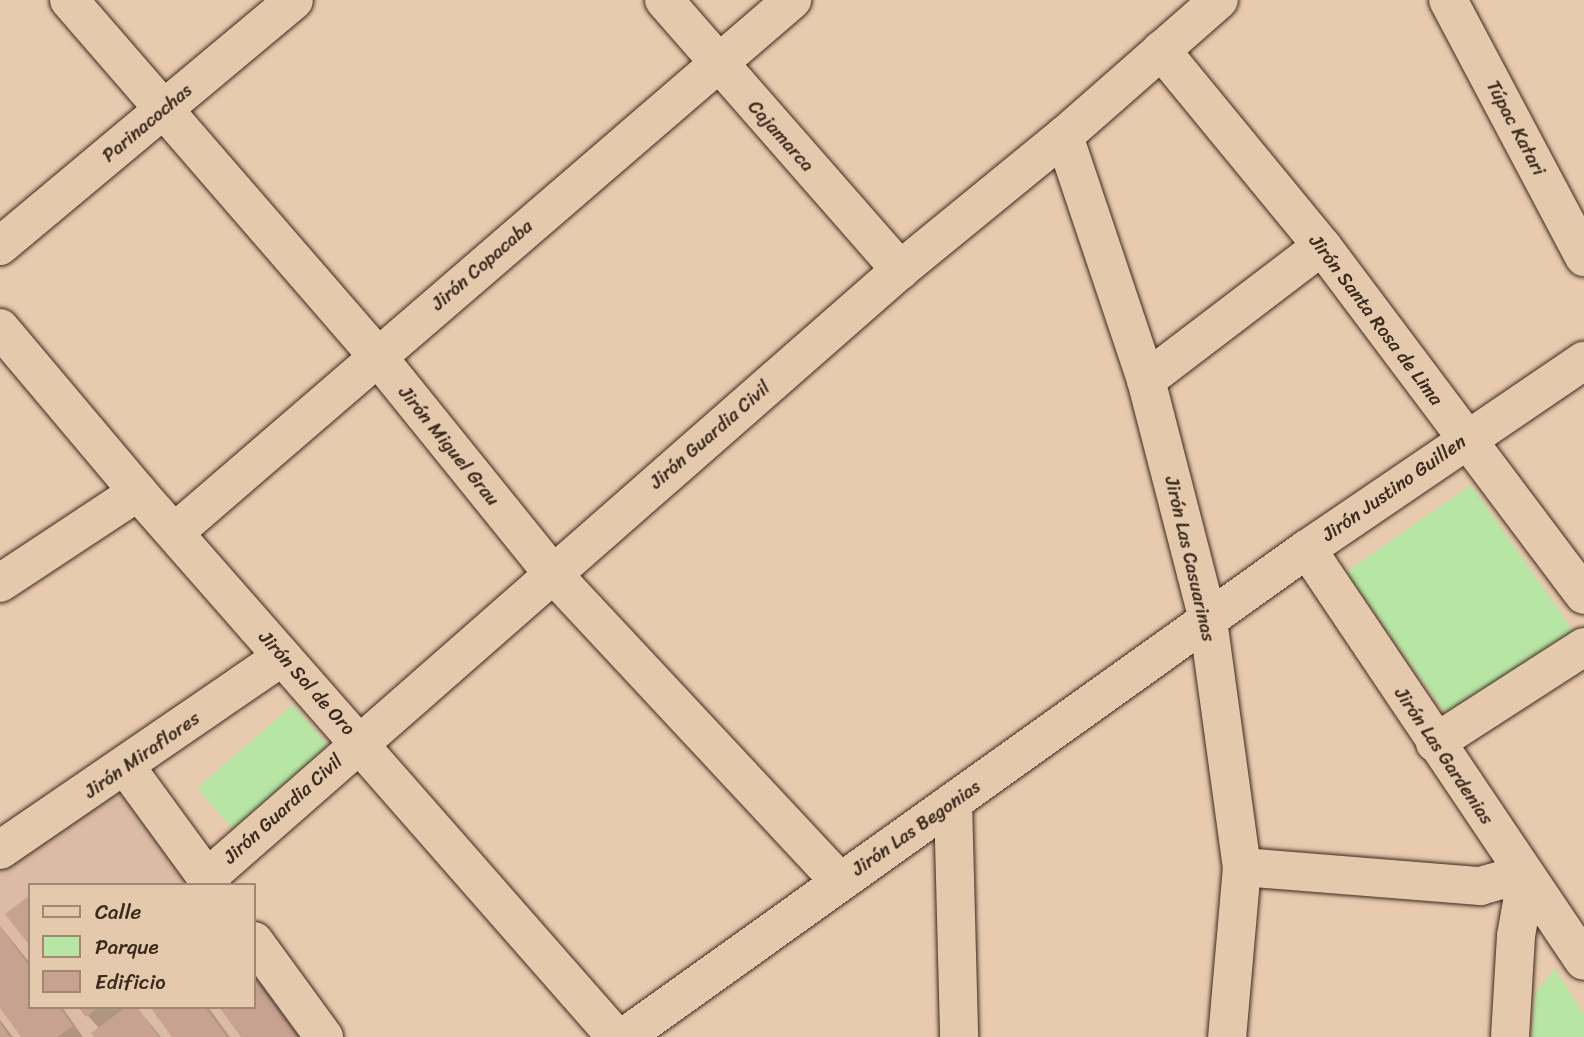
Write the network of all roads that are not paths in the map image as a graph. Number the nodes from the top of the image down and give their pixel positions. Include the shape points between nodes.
1 (69, 0) edge
2 (294, 0) edge
3 (664, 0) edge
4 (792, 0) edge
5 (1219, 0) edge
6 (1448, 0) edge
7 (1161, 50) junction
8 (716, 64) junction
9 (164, 110) junction
10 (1064, 136) junction
11 (0, 246) edge
12 (1322, 246) junction
13 (1584, 257) edge
14 (900, 270) junction
15 (0, 328) edge
16 (377, 356) junction
17 (1584, 361) edge
18 (1146, 380) junction
19 (1465, 439) junction
20 (138, 492) junction
21 (175, 532) junction
22 (1307, 549) junction
23 (552, 573) junction
24 (0, 583) edge
25 (1584, 595) edge
26 (1208, 620) junction
27 (1584, 647) edge
28 (282, 657) junction
29 (359, 740) junction
30 (1435, 743) junction
31 (126, 767) junction
32 (953, 802) junction
33 (0, 850) edge
34 (1242, 867) junction
35 (1524, 877) junction
36 (210, 881) edge
37 (840, 882) junction
38 (1570, 912) edge
39 (1516, 936) junction
40 (256, 944) edge
41 (1584, 961) edge
42 (324, 1037) edge
43 (616, 1037) edge
44 (624, 1037) edge
45 (959, 1037) edge
46 (1227, 1037) edge
47 (1510, 1037) edge

1 - 9 street, Jirón Miguel Grau
2 - 9 street, Parinacochas
3 - 8 street, Cajamarca
4 - 8 street, Jirón Copacaba
5 - 7 street, Jirón Guardia Civil
6 - 13 street, Túpac Katari
7 - 10 street, Jirón Guardia Civil
7 - 12 street, Jirón Santa Rosa de Lima
8 - 14 street, Cajamarca
8 - 16 street, Jirón Copacaba
9 - 11 street, Parinacochas
9 - 16 street, Jirón Miguel Grau
10 - 14 street, Jirón Guardia Civil
10 - 18 street, Jirón Las Casuarinas
12 - 18 street
12 - 19 street, Jirón Santa Rosa de Lima
14 - 23 street, Jirón Guardia Civil
15 - 20 street, Jirón Sol de Oro
16 - 21 street, Jirón Copacaba
16 - 23 street, Jirón Miguel Grau
17 - 19 street, Jirón Justino Guillen
18 - 26 street, Jirón Las Casuarinas
19 - 22 street, Jirón Justino Guillen
19 - 25 street, Jirón Santa Rosa de Lima
20 - 21 street, Jirón Sol de Oro
20 - 24 street
21 - 28 street, Jirón Sol de Oro
22 - 26 street, Jirón Justino Guillen
22 - 30 street, Jirón Las Gardenias
23 - 29 street, Jirón Guardia Civil
23 - 37 street, Jirón Miguel Grau
26 - 32 street, Jirón Las Begonias
26 - 34 street, Jirón Las Casuarinas
27 - 30 street
28 - 29 street, Jirón Sol de Oro
28 - 31 street, Jirón Miraflores
29 - 36 street, Jirón Guardia Civil
29 - 43 street, Jirón Sol de Oro
30 - 35 street, Jirón Las Gardenias
31 - 33 street, Jirón Miraflores
31 - 36 street
32 - 37 street, Jirón Las Begonias
32 - 45 street
34 - 35 street via 1480,886
34 - 46 street, Jirón Las Casuarinas
35 - 38 street, Jirón Las Gardenias
35 - 39 street
37 - 44 street, Jirón Las Begonias
38 - 39 street
38 - 41 street, Jirón Las Gardenias
39 - 47 street
40 - 42 street

